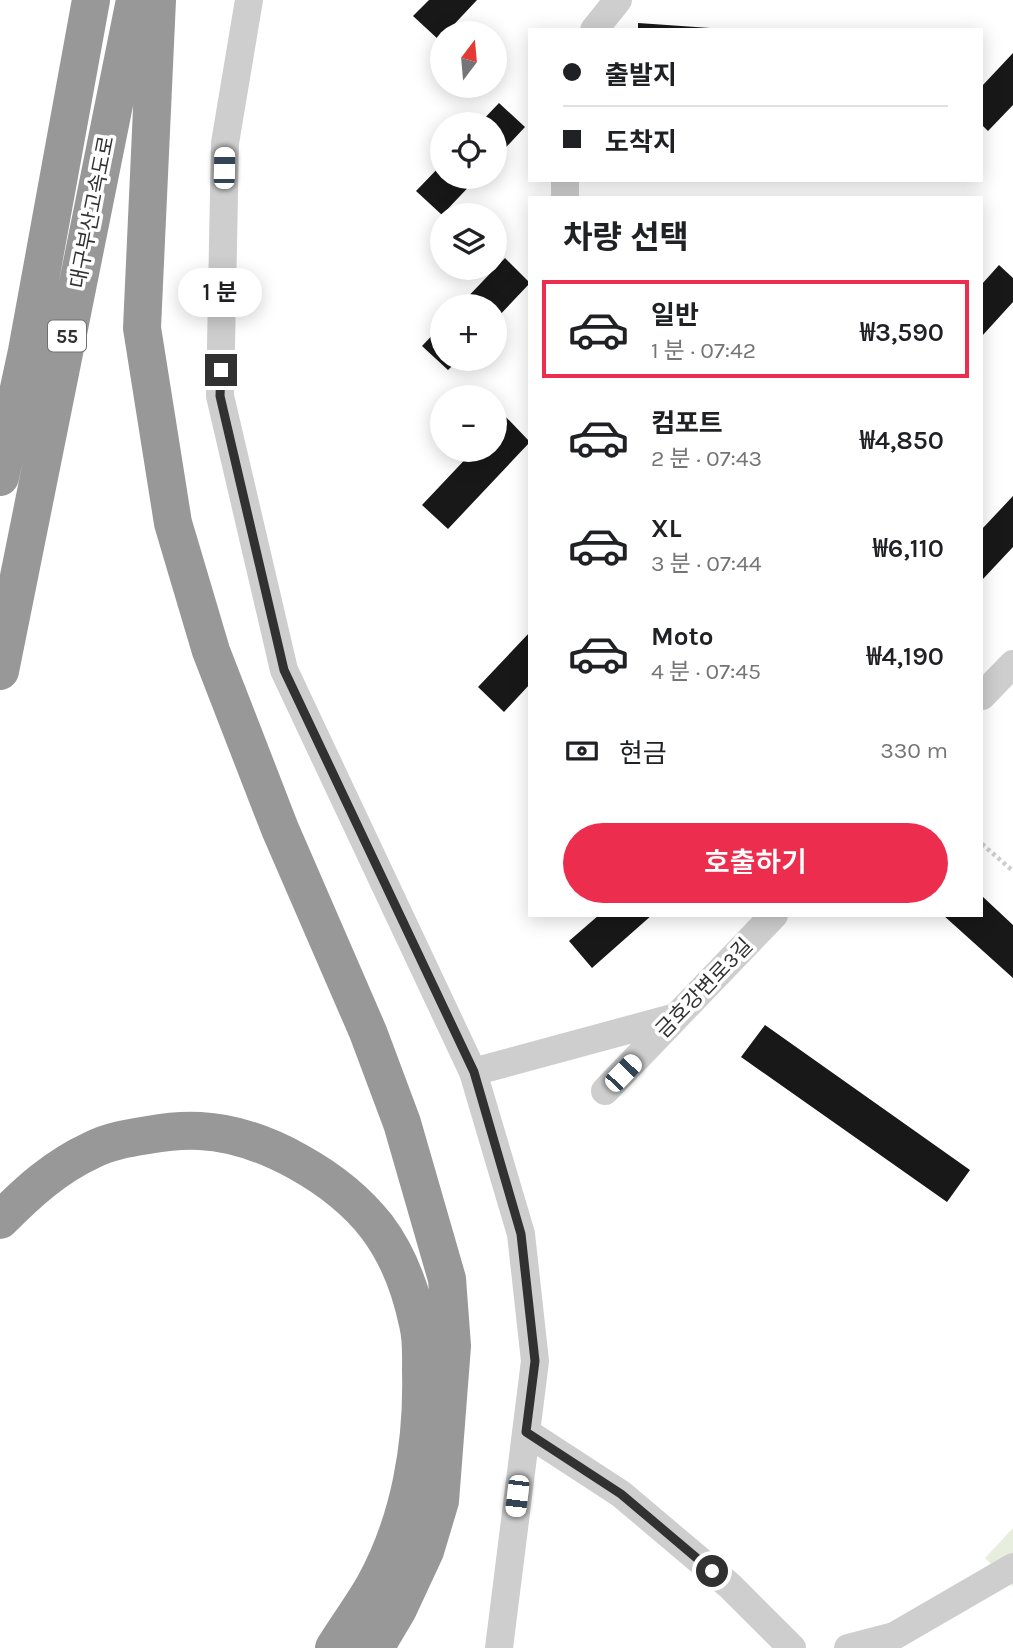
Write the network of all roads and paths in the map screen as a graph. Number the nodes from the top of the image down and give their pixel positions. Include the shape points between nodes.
1 (91, 0) edge
2 (135, 0) edge
3 (157, 0) edge
4 (249, 0) edge
5 (618, 0) edge
6 (596, 28) edge
7 (27, 351) junction
8 (0, 450) edge
9 (0, 477) edge
10 (1013, 664) edge
11 (0, 671) edge
12 (983, 695) edge
13 (983, 845) edge
14 (1013, 871) edge
15 (772, 917) edge
16 (676, 1017) junction
17 (474, 1072) junction
18 (605, 1091) dead end
19 (0, 1220) edge
20 (526, 1432) junction
21 (1013, 1567) edge
22 (334, 1648) edge
23 (376, 1648) edge
24 (499, 1648) edge
25 (792, 1648) edge
26 (848, 1648) edge

1 - 7 highway, 대구부산고속도로 / 55
2 - 11 highway, 대구부산고속도로 / 55
3 - 23 highway via 142,328 173,523 211,651 402,1123 447,1279 452,1346 440,1501 425,1551
4 - 17 street via 225,143 220,396 284,670
5 - 6 street
7 - 8 highway
7 - 9 highway, 대구부산고속도로 / 55
10 - 12 street
13 - 14 path
15 - 16 street, 금호강변로3길
16 - 17 street
16 - 18 street, 금호강변로3길
17 - 20 street via 521,1234 535,1361
19 - 22 highway via 30,1189 94,1148 180,1130 204,1130 258,1144 313,1171 340,1189 376,1226 403,1272 419,1327 422,1400 415,1469 400,1524 374,1584
20 - 24 street
20 - 25 street via 621,1494 730,1586
21 - 26 street via 894,1636

